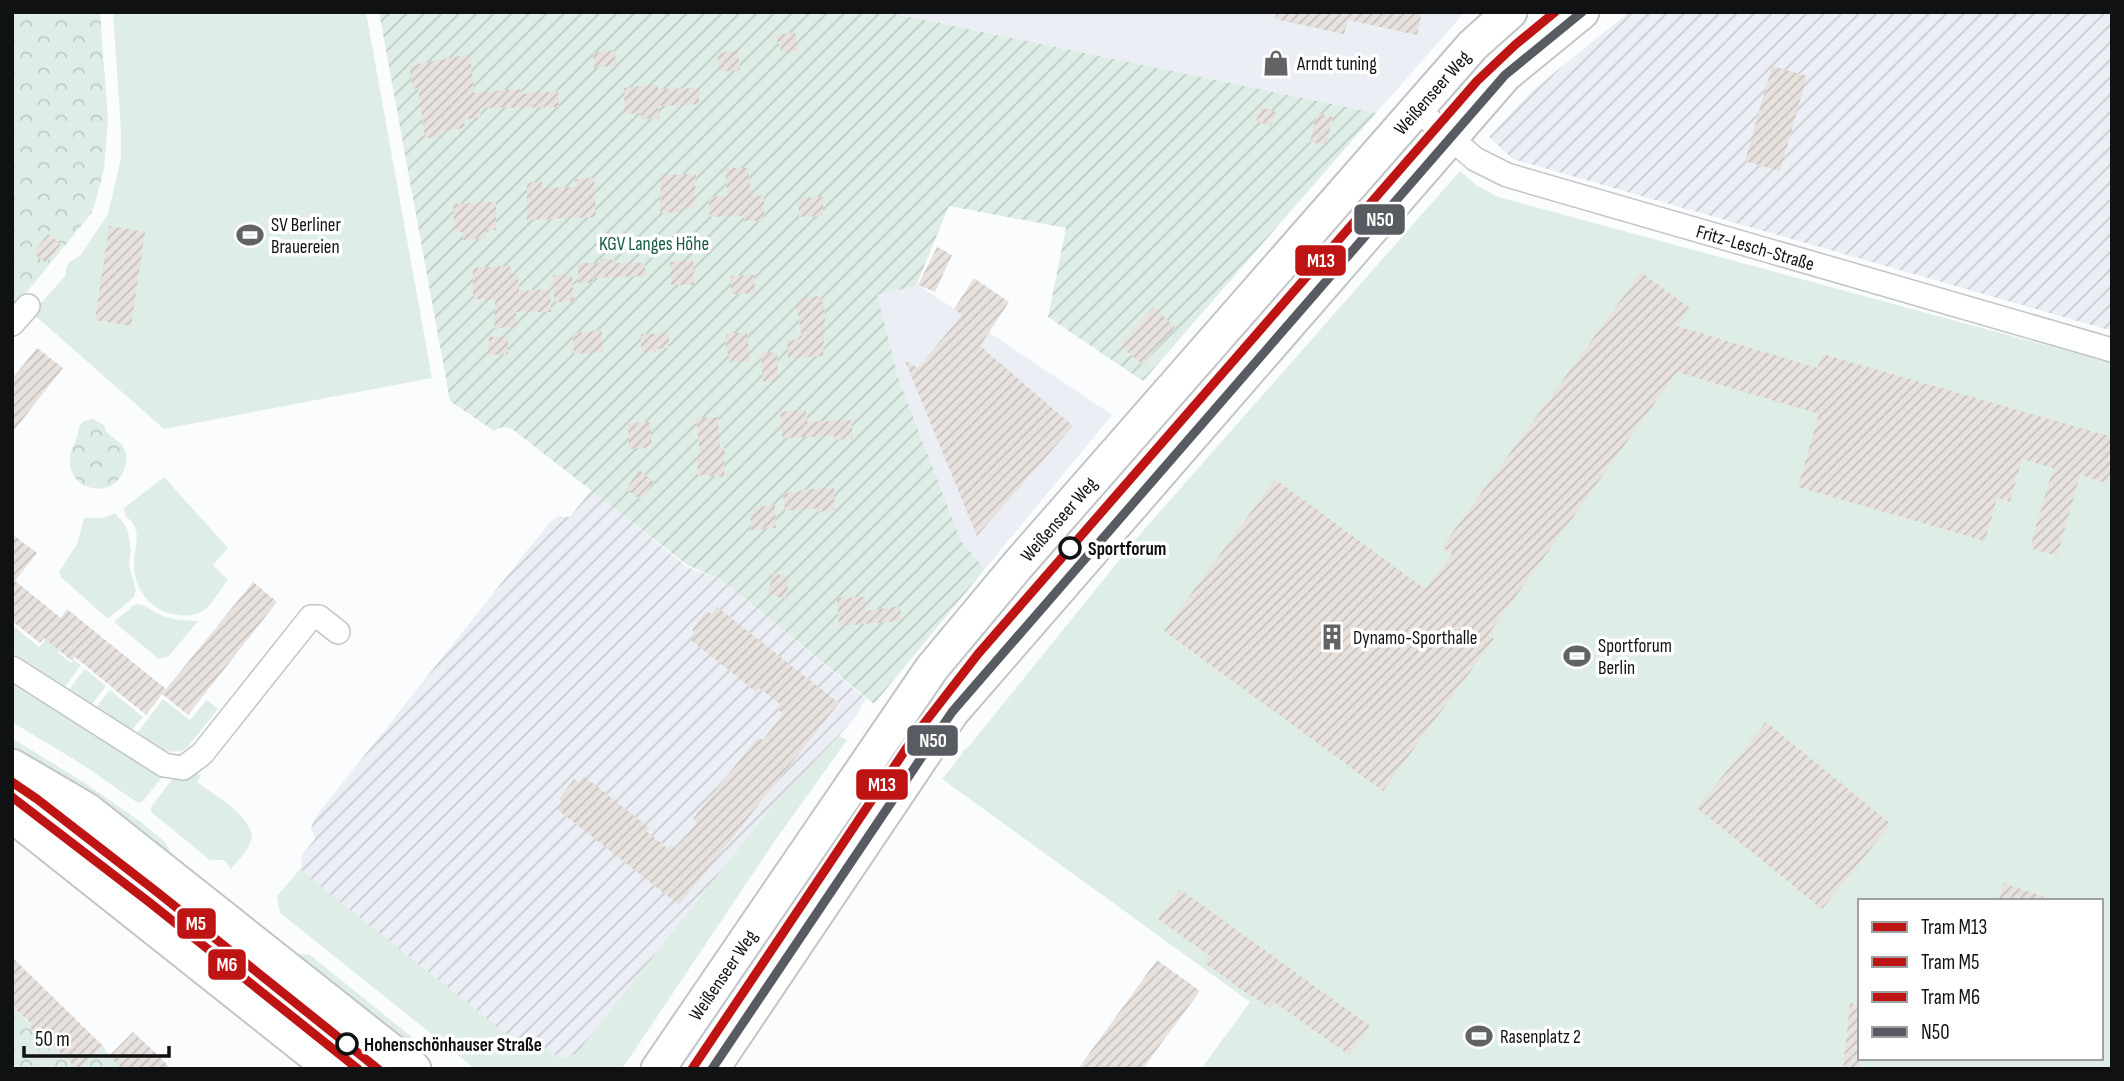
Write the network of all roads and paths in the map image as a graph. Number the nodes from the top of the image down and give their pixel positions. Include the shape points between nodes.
1 (1510, 12) edge
2 (1579, 14) edge
3 (1417, 109) junction
4 (1450, 137) junction
5 (28, 306) dead end
6 (12, 324) edge
7 (1207, 348) junction
8 (2112, 350) edge
9 (1241, 377) junction
10 (338, 632) dead end
11 (957, 638) junction
12 (993, 665) junction
13 (12, 668) edge
14 (12, 766) edge
15 (12, 815) edge
16 (220, 914) junction
17 (187, 955) junction
18 (332, 1069) edge
19 (414, 1069) edge
20 (658, 1069) edge
21 (712, 1069) edge

1 - 3 main road, Weißenseer Weg
2 - 4 main road via 1504,75
3 - 4 street, Fritz-Lesch-Straße
3 - 7 main road, Weißenseer Weg
4 - 8 street, Fritz-Lesch-Straße via 1475,159 1507,175
4 - 9 main road
5 - 6 street
7 - 9 main road
7 - 11 main road, Weißenseer Weg
9 - 12 main road
10 - 13 street via 319,617 311,617 202,754 183,768 164,765
11 - 12 main road
11 - 20 main road, Weißenseer Weg via 878,745
12 - 21 main road via 912,769
14 - 16 main road via 87,810
15 - 17 main road
16 - 17 street
16 - 19 main road
17 - 18 main road

